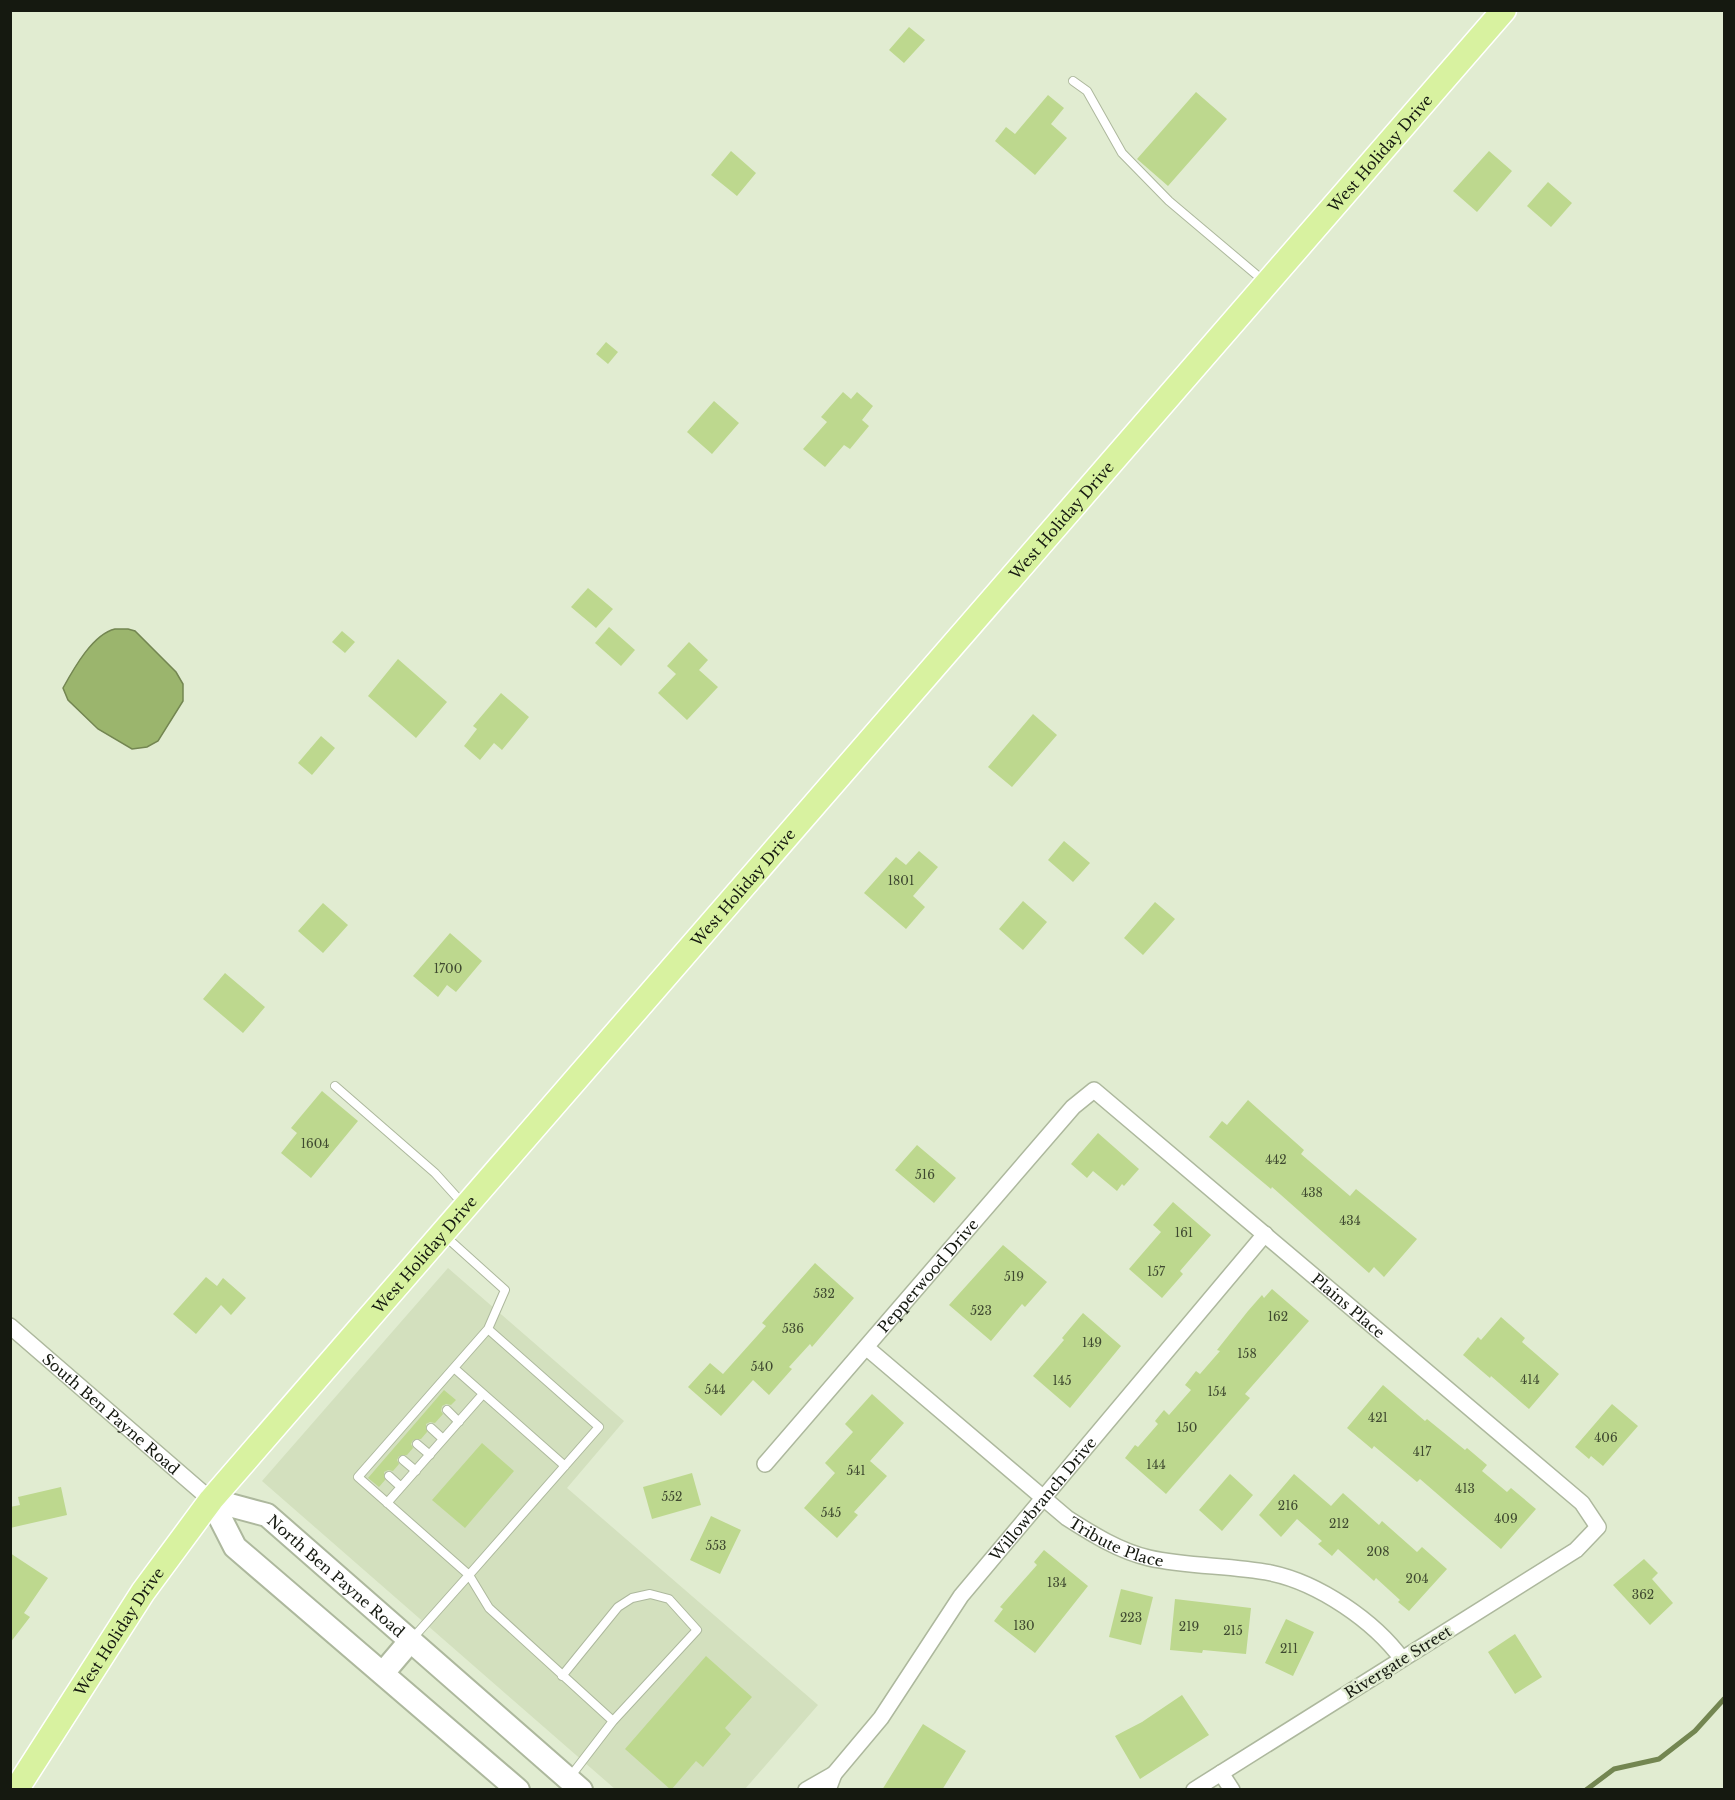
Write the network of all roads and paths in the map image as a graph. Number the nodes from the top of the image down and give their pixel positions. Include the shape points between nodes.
1 (1504, 10) edge
2 (1073, 81) dead end
3 (1266, 283) junction
4 (335, 1086) dead end
5 (1094, 1090) joint
6 (465, 1206) junction
7 (442, 1233) junction
8 (1265, 1234) junction
9 (10, 1326) edge
10 (488, 1329) junction
11 (867, 1347) junction
12 (454, 1368) junction
13 (483, 1394) junction
14 (447, 1410) dead end
15 (459, 1422) junction
16 (430, 1428) dead end
17 (443, 1440) junction
18 (417, 1444) dead end
19 (430, 1455) junction
20 (403, 1460) dead end
21 (765, 1464) dead end
22 (565, 1466) junction
23 (416, 1471) junction
24 (389, 1476) dead end
25 (401, 1487) junction
26 (1044, 1499) junction
27 (211, 1500) junction
28 (387, 1503) junction
29 (1598, 1527) joint
30 (469, 1575) junction
31 (411, 1640) junction
32 (1402, 1659) junction
33 (383, 1673) junction
34 (562, 1676) junction
35 (613, 1721) junction
36 (1221, 1773) junction
37 (574, 1784) edge
38 (816, 1789) edge
39 (16, 1790) edge
40 (518, 1790) edge
41 (1194, 1790) edge
42 (1232, 1790) edge

1 - 3 main road, West Holiday Drive
2 - 3 lane via 1087,91 1122,153 1169,201
3 - 6 main road, West Holiday Drive
4 - 6 lane via 435,1173
5 - 8 street, Plains Place
5 - 11 street, Pepperwood Drive via 1073,1107
6 - 7 main road, West Holiday Drive
7 - 10 lane via 506,1290
7 - 27 main road, West Holiday Drive
8 - 26 street, Willowbranch Drive
8 - 29 street, Plains Place via 1582,1503
9 - 27 street, South Ben Payne Road
10 - 12 lane
10 - 22 lane via 599,1427
11 - 21 street, Pepperwood Drive
11 - 26 street, Tribute Place
12 - 13 lane
12 - 28 lane via 375,1464 358,1477
13 - 15 lane
13 - 22 lane
14 - 15 lane
15 - 17 lane
16 - 17 lane
17 - 19 lane
18 - 19 lane
19 - 23 lane
20 - 23 lane
22 - 30 lane
23 - 25 lane
24 - 25 lane
25 - 28 lane
26 - 32 street, Tribute Place via 1093,1535 1146,1557 1271,1573 1300,1583 1367,1621
26 - 38 street, Willowbranch Drive via 962,1596 881,1718 834,1774
27 - 31 street, North Ben Payne Road via 267,1515
27 - 33 street via 235,1547
27 - 39 main road, West Holiday Drive via 138,1600
28 - 30 lane
29 - 32 street, Rivergate Street via 1576,1550
30 - 31 lane
30 - 34 lane via 489,1608
31 - 33 street
31 - 37 street, North Ben Payne Road
32 - 36 street, Rivergate Street
33 - 40 street
34 - 35 lane
34 - 35 lane via 618,1607 632,1598 650,1594 669,1599 697,1630
35 - 37 lane
36 - 41 street, Rivergate Street
36 - 42 street

